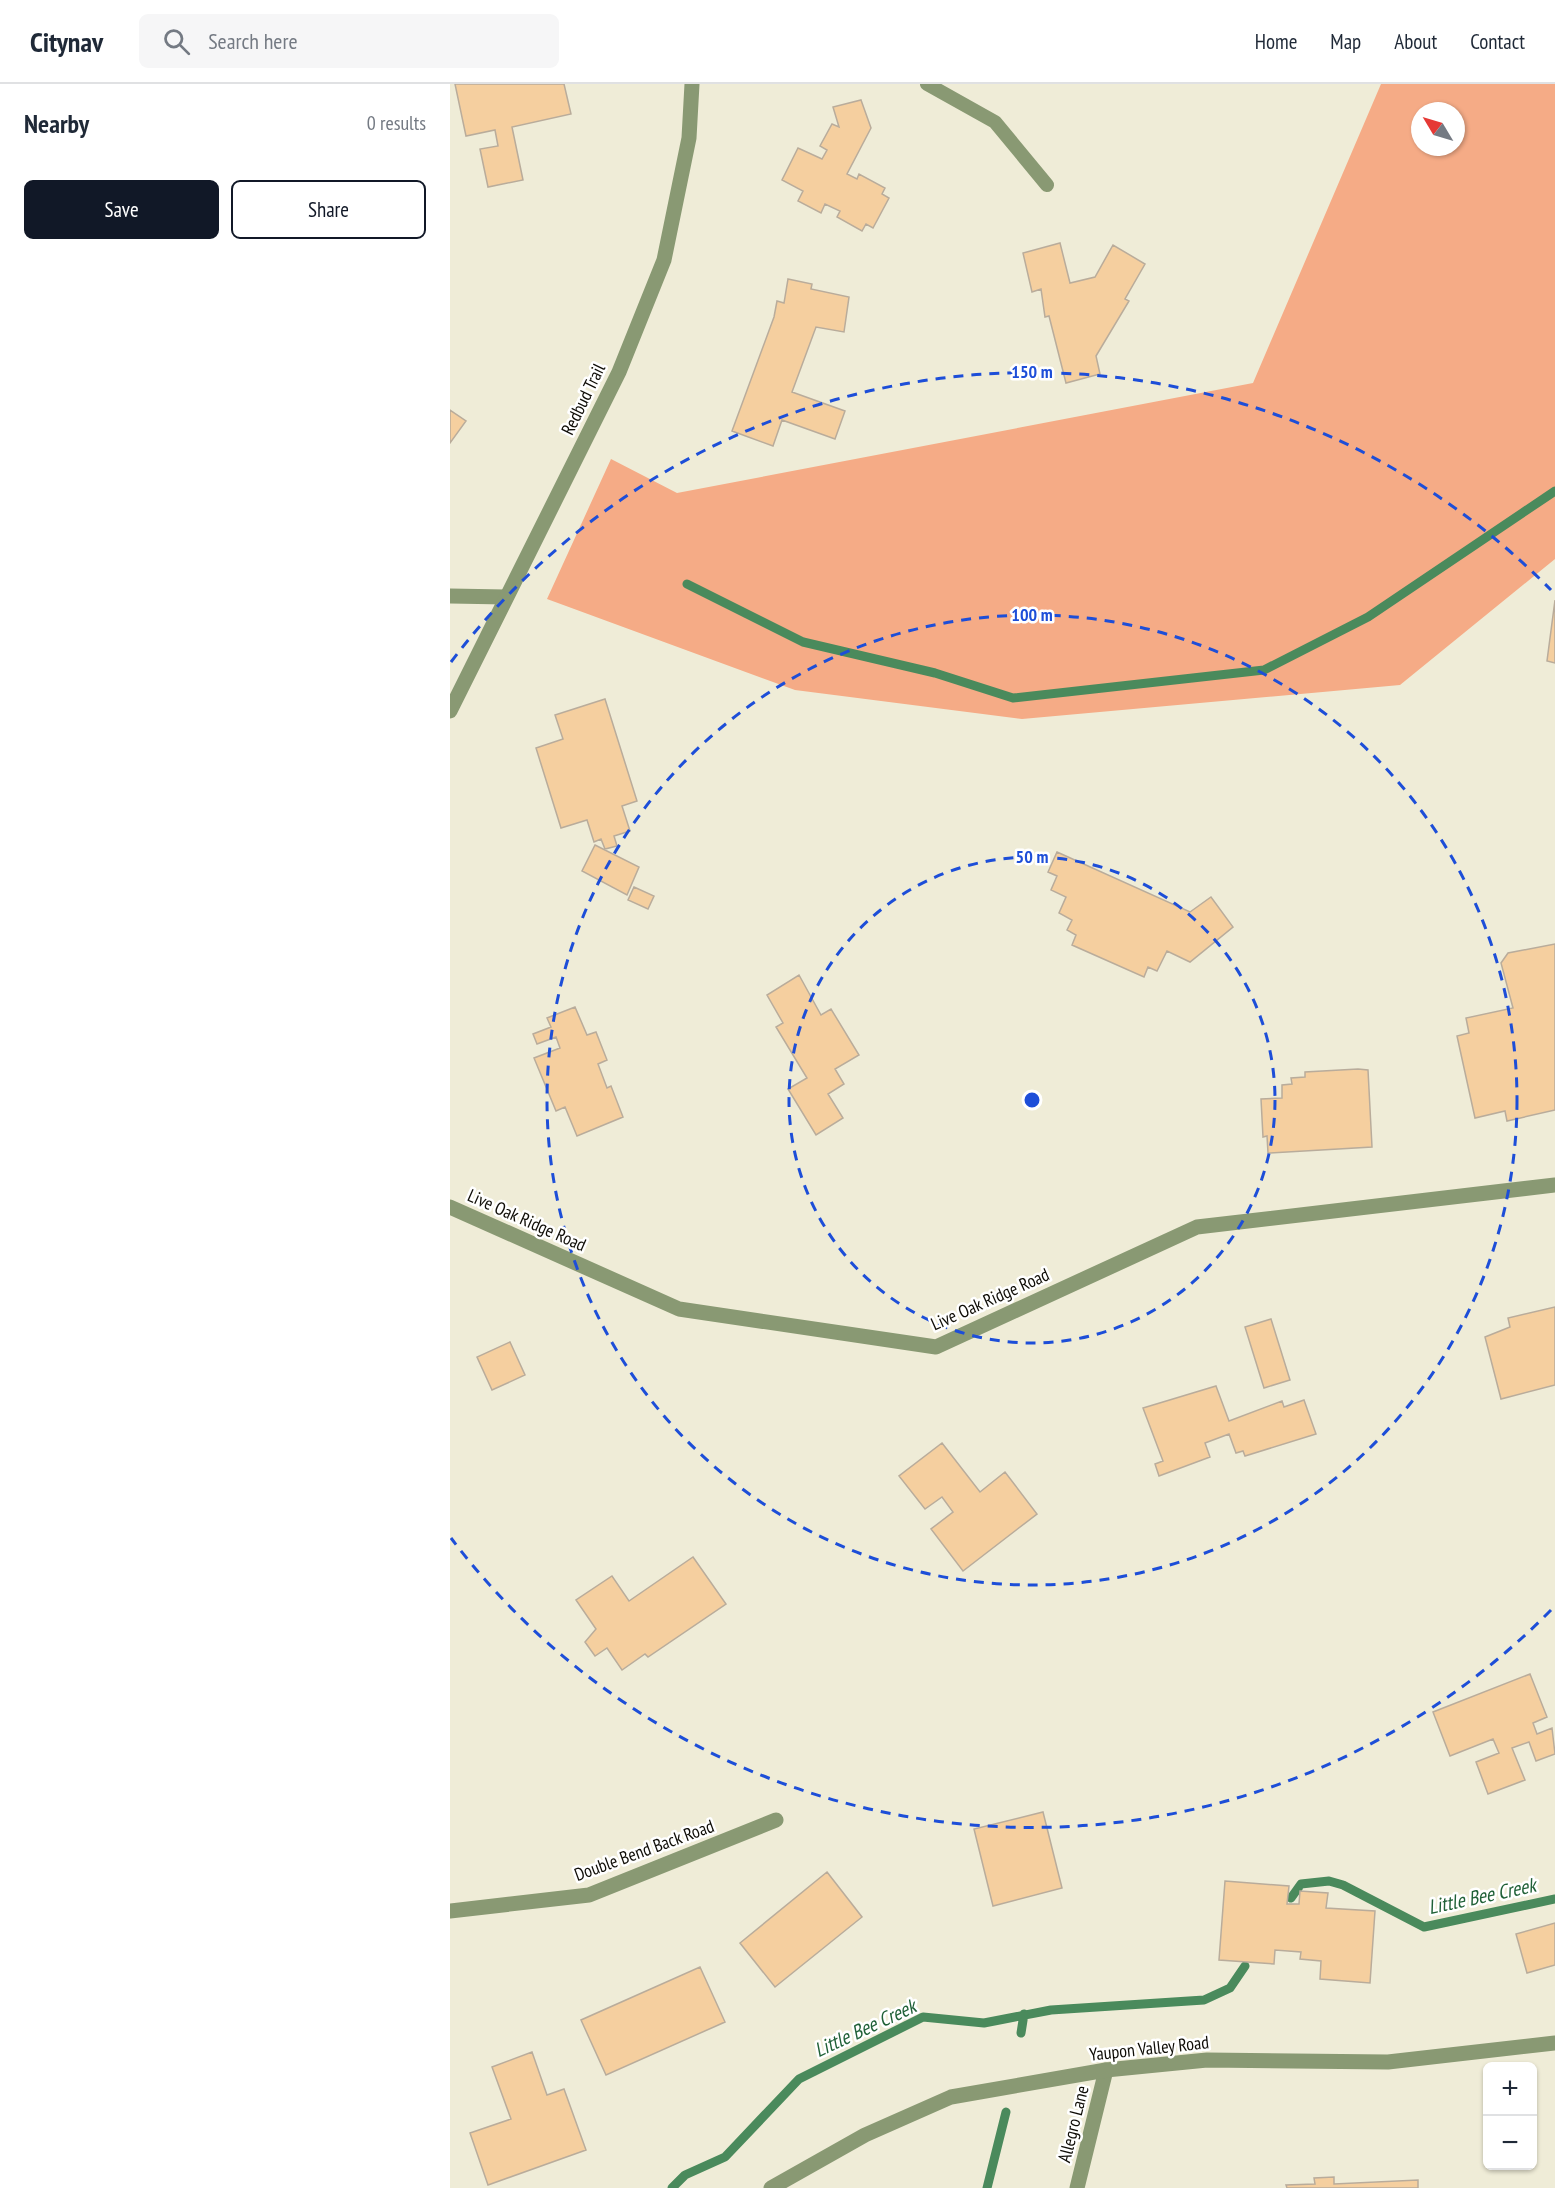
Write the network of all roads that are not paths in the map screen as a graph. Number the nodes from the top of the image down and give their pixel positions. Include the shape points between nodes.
1 (692, 84) edge
2 (927, 84) edge
3 (1047, 185) dead end
4 (450, 596) edge
5 (506, 597) junction
6 (450, 711) edge
7 (1555, 1185) edge
8 (450, 1207) edge
9 (776, 1820) dead end
10 (450, 1911) edge
11 (1555, 2043) edge
12 (1107, 2070) junction
13 (771, 2188) edge
14 (1077, 2188) edge

1 - 5 street, Redbud Trail via 688,138 664,260 619,372
2 - 3 lane via 995,122
4 - 5 street
5 - 6 street, Redbud Trail
7 - 8 street, Live Oak Ridge Road via 1197,1227 936,1347 679,1309
9 - 10 street, Double Bend Back Road via 589,1895
11 - 12 street, Yaupon Valley Road via 1388,2062 1208,2060
12 - 13 street, Yaupon Valley Road via 951,2097 865,2134
12 - 14 street, Allegro Lane

